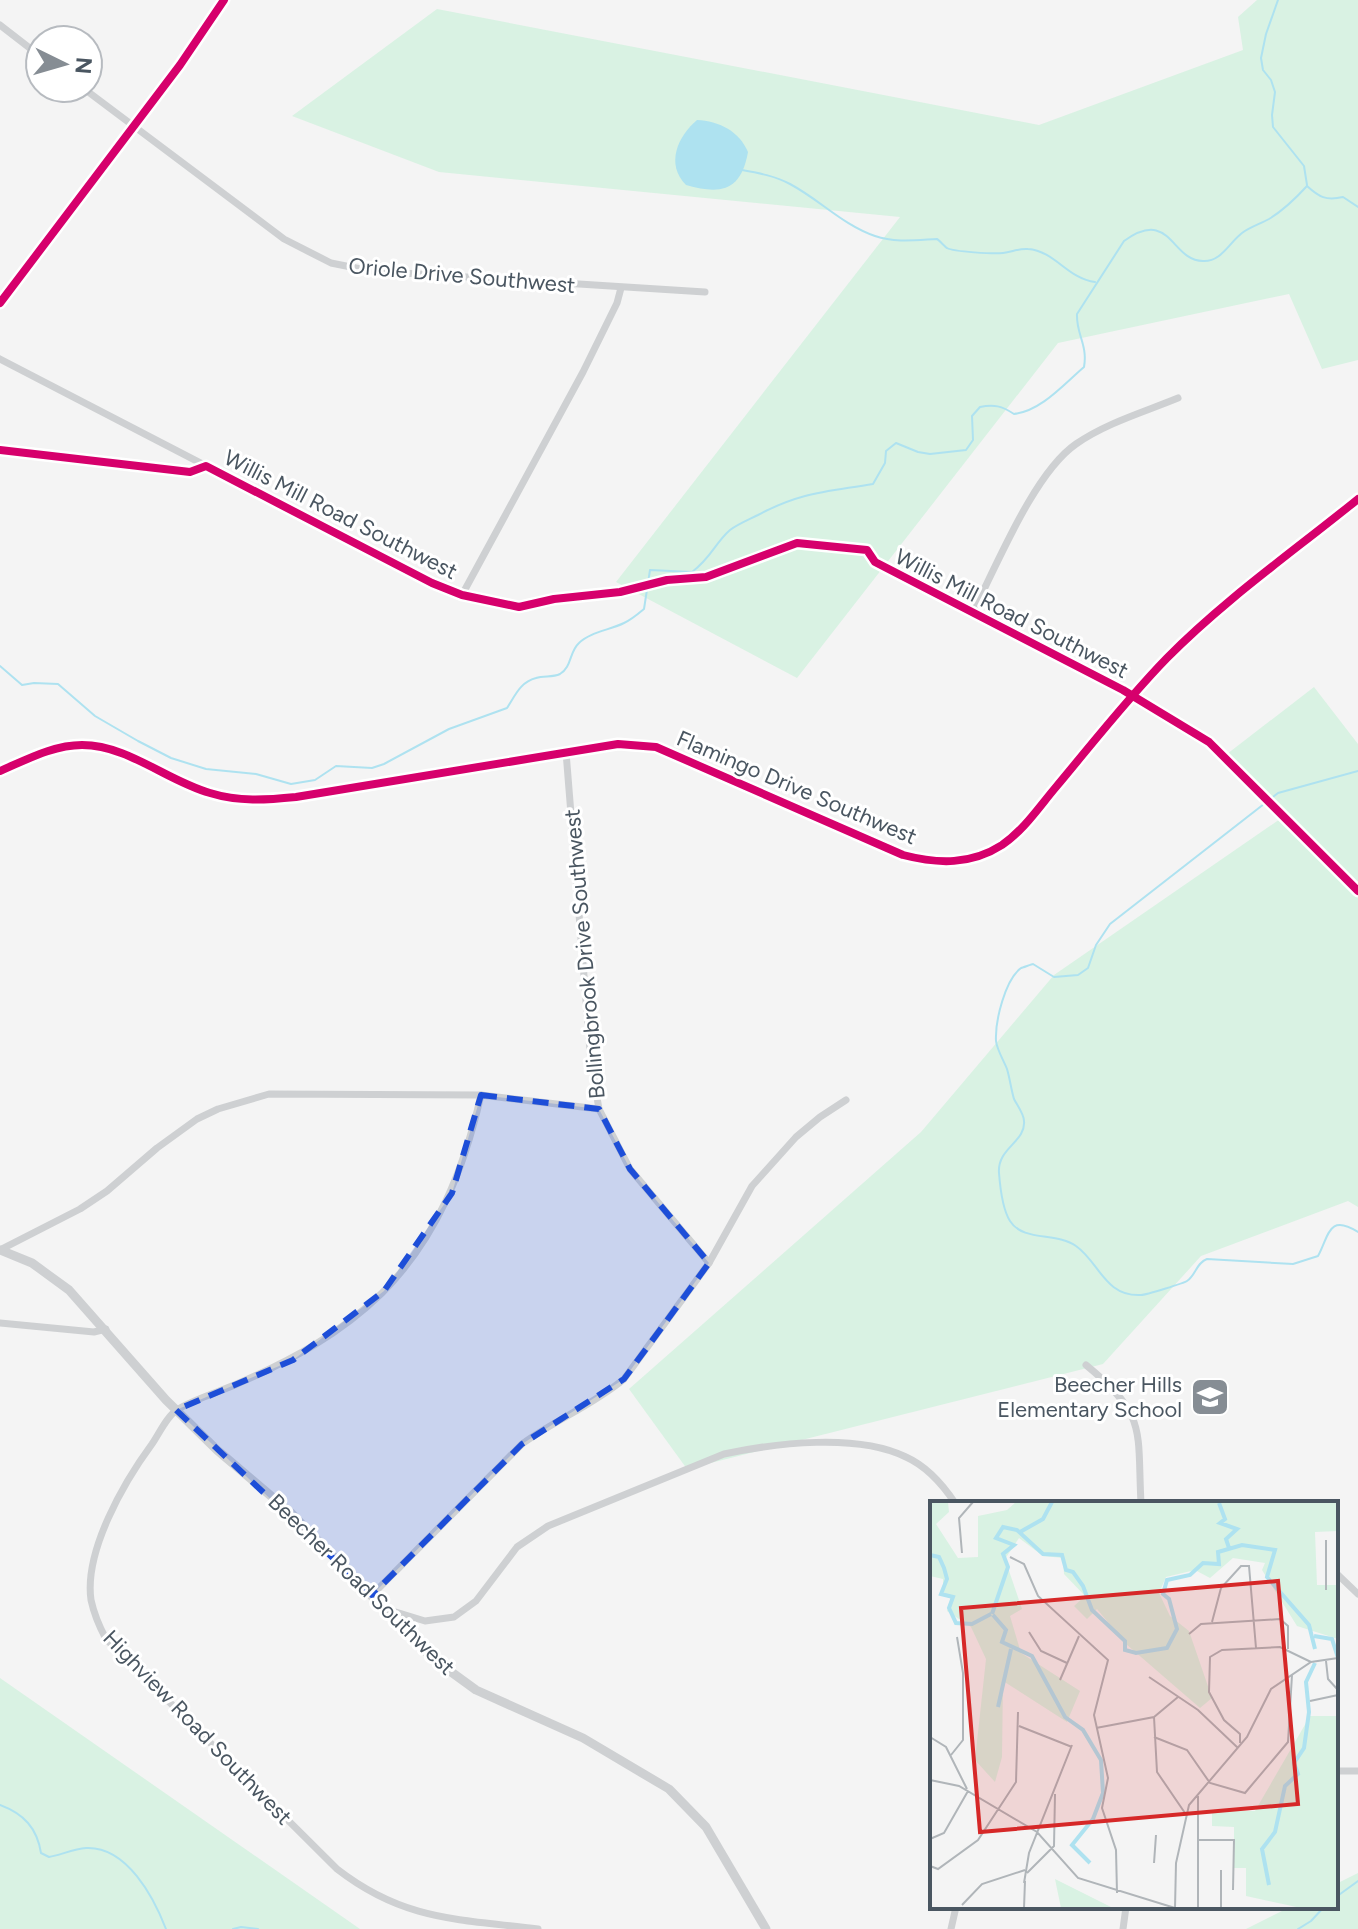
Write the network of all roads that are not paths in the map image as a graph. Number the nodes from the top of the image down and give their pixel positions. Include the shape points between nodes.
1 (224, 0) edge
2 (0, 25) edge
3 (24, 44) edge
4 (104, 104) edge
5 (134, 127) junction
6 (621, 288) junction
7 (705, 292) dead end
8 (0, 303) edge
9 (0, 359) edge
10 (1178, 398) dead end
11 (0, 450) edge
12 (206, 466) junction
13 (1358, 499) edge
14 (875, 562) dead end
15 (462, 595) junction
16 (477, 598) dead end
17 (973, 612) junction
18 (1133, 697) junction
19 (566, 752) junction
20 (0, 771) edge
21 (481, 1095) junction
22 (846, 1100) dead end
23 (599, 1109) junction
24 (0, 1250) edge
25 (709, 1263) junction
26 (0, 1323) edge
27 (106, 1329) junction
28 (1086, 1365) dead end
29 (176, 1410) junction
30 (953, 1501) edge
31 (1141, 1501) edge
32 (1338, 1575) edge
33 (1358, 1594) edge
34 (372, 1595) junction
35 (386, 1609) junction
36 (956, 1909) edge
37 (1126, 1909) edge
38 (538, 1929) edge
39 (766, 1929) edge
40 (951, 1929) edge
41 (1123, 1929) edge

1 - 5 street
2 - 3 street
4 - 5 street, Oriole Drive Southwest
5 - 6 street, Oriole Drive Southwest via 284,239 331,263 371,271
5 - 8 street
6 - 7 street, Oriole Drive Southwest
6 - 15 street via 583,372
9 - 12 street
10 - 17 street via 1093,433 1058,459 1038,486
11 - 12 street, Willis Mill Road Southwest via 190,472
12 - 15 street, Willis Mill Road Southwest
13 - 18 street, Flamingo Drive Southwest via 1203,624
14 - 17 street, Willis Mill Road Southwest
15 - 16 street, Willis Mill Road Southwest
17 - 18 street, Willis Mill Road Southwest
18 - 19 street, Flamingo Drive Southwest via 1016,834 987,853 953,862 903,855 656,747 618,744
19 - 20 street, Flamingo Drive Southwest via 262,801 209,793 92,745 51,749
19 - 23 street, Bollingbrook Drive Southwest
21 - 23 street
21 - 24 street via 282,1093 240,1102 197,1119 80,1209
21 - 29 street via 452,1193 421,1246 384,1291 293,1360
22 - 25 street via 796,1137 752,1186
23 - 25 street, Bollingbrook Drive Southwest via 630,1169
24 - 27 street, Beecher Road Southwest via 51,1274
25 - 34 street via 624,1379 522,1444
26 - 27 street
27 - 29 street, Beecher Road Southwest
28 - 31 street via 1115,1390 1137,1425
29 - 34 street, Beecher Road Southwest via 291,1513
29 - 38 street, Highview Road Southwest via 121,1493 97,1553 91,1597 106,1639 358,1886 429,1916
30 - 35 street via 935,1478 889,1451 821,1443 754,1448 724,1454 548,1526 517,1547 476,1601 454,1617 425,1621
32 - 33 street
34 - 35 street, Beecher Road Southwest
35 - 39 street, Beecher Road Southwest via 432,1658 476,1690 583,1738 669,1789 706,1827
36 - 40 street
37 - 41 street

